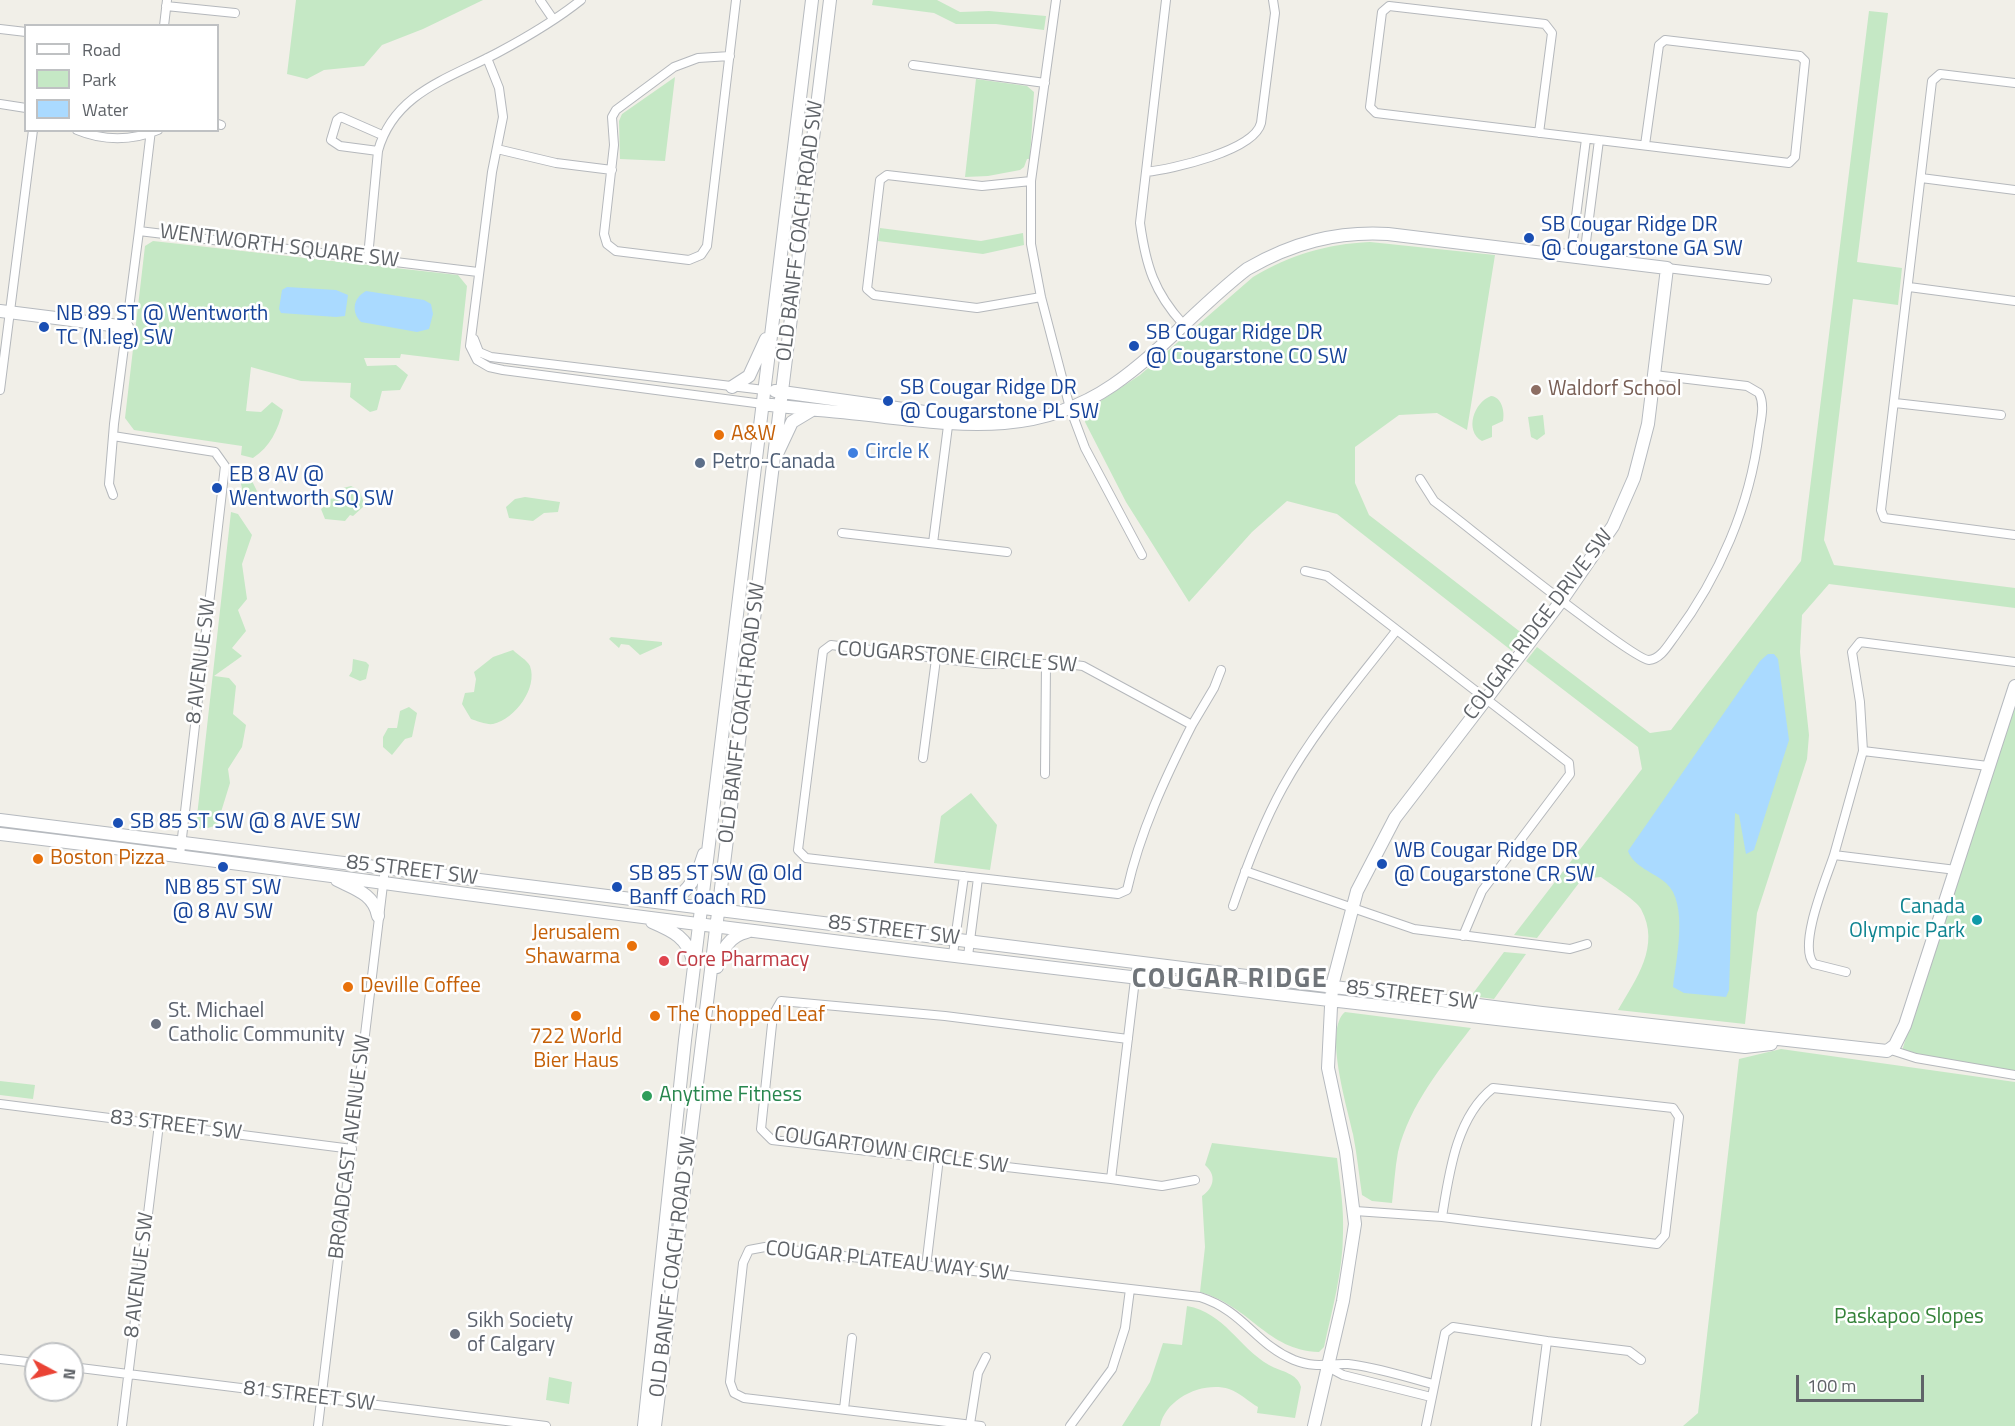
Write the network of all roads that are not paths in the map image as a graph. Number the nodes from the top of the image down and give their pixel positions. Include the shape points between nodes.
1 (540, 0) edge
2 (581, 0) edge
3 (736, 0) edge
4 (812, 0) edge
5 (830, 0) edge
6 (1056, 0) edge
7 (1166, 0) edge
8 (1273, 0) edge
9 (167, 3) edge
10 (235, 14) dead end
11 (553, 19) junction
12 (164, 24) edge
13 (0, 29) edge
14 (24, 32) edge
15 (730, 56) junction
16 (487, 58) junction
17 (913, 65) dead end
18 (1045, 82) junction
19 (2015, 83) edge
20 (0, 104) edge
21 (24, 108) edge
22 (33, 132) edge
23 (84, 132) edge
24 (150, 132) edge
25 (153, 132) edge
26 (1539, 133) junction
27 (382, 135) junction
28 (1586, 139) junction
29 (1599, 140) junction
30 (1645, 145) junction
31 (497, 149) junction
32 (378, 151) junction
33 (612, 170) junction
34 (1146, 172) junction
35 (1921, 178) junction
36 (1031, 181) junction
37 (2015, 190) edge
38 (139, 231) junction
39 (1578, 256) junction
40 (368, 257) junction
41 (1666, 268) junction
42 (478, 272) junction
43 (1767, 280) dead end
44 (1909, 287) junction
45 (1041, 297) junction
46 (2015, 302) edge
47 (5, 311) edge
48 (774, 315) junction
49 (1183, 324) junction
50 (127, 327) junction
51 (475, 352) junction
52 (591, 370) junction
53 (1654, 375) junction
54 (674, 380) junction
55 (590, 381) junction
56 (732, 387) junction
57 (0, 390) edge
58 (764, 390) junction
59 (672, 392) junction
60 (781, 392) junction
61 (1895, 403) junction
62 (763, 404) junction
63 (779, 406) junction
64 (1070, 408) junction
65 (812, 410) junction
66 (886, 412) junction
67 (2001, 415) dead end
68 (949, 420) junction
69 (113, 436) junction
70 (772, 466) junction
71 (1420, 479) dead end
72 (112, 495) dead end
73 (842, 533) dead end
74 (2015, 535) edge
75 (933, 543) junction
76 (1007, 552) dead end
77 (1142, 555) dead end
78 (1305, 571) dead end
79 (1562, 600) junction
80 (1396, 631) junction
81 (936, 659) junction
82 (2015, 662) edge
83 (1046, 664) junction
84 (1221, 670) dead end
85 (2015, 686) edge
86 (1485, 699) junction
87 (1192, 725) junction
88 (1863, 751) junction
89 (923, 758) dead end
90 (1988, 766) junction
91 (1045, 774) dead end
92 (0, 820) edge
93 (712, 829) junction
94 (0, 834) edge
95 (181, 842) junction
96 (180, 855) junction
97 (1834, 855) junction
98 (385, 868) junction
99 (1956, 870) junction
100 (1245, 871) junction
101 (325, 874) junction
102 (964, 876) junction
103 (978, 878) junction
104 (383, 882) junction
105 (656, 902) junction
106 (1233, 906) dead end
107 (702, 908) junction
108 (1351, 909) junction
109 (719, 910) junction
110 (634, 915) junction
111 (378, 916) junction
112 (699, 924) junction
113 (718, 926) junction
114 (753, 931) junction
115 (1463, 936) junction
116 (956, 938) junction
117 (970, 940) junction
118 (1587, 944) dead end
119 (953, 954) junction
120 (968, 956) junction
121 (1137, 963) junction
122 (694, 971) junction
123 (1846, 972) dead end
124 (1135, 976) junction
125 (1332, 986) junction
126 (1330, 1001) junction
127 (706, 1005) junction
128 (1128, 1039) junction
129 (1789, 1042) junction
130 (1891, 1050) junction
131 (2015, 1075) edge
132 (0, 1104) edge
133 (159, 1124) junction
134 (352, 1149) junction
135 (939, 1158) junction
136 (1111, 1179) junction
137 (1195, 1180) dead end
138 (1355, 1211) junction
139 (1442, 1217) junction
140 (926, 1266) junction
141 (1130, 1289) junction
142 (852, 1338) dead end
143 (1547, 1341) junction
144 (986, 1357) dead end
145 (0, 1359) edge
146 (1641, 1360) dead end
147 (24, 1362) edge
148 (1327, 1367) junction
149 (84, 1368) edge
150 (128, 1374) junction
151 (1433, 1384) junction
152 (1431, 1397) junction
153 (321, 1398) junction
154 (844, 1409) junction
155 (969, 1424) junction
156 (122, 1426) edge
157 (318, 1426) edge
158 (546, 1426) edge
159 (644, 1426) edge
160 (655, 1426) edge
161 (981, 1426) edge
162 (1070, 1426) edge
163 (1314, 1426) edge
164 (1426, 1426) edge
165 (1536, 1426) edge

1 - 11 street
2 - 11 street
3 - 15 street
4 - 48 street, OLD BANFF COACH ROAD SW
5 - 60 street, OLD BANFF COACH ROAD SW
6 - 18 street
7 - 34 street
8 - 34 street via 1275,13 1257,133 1249,140 1195,161
9 - 10 street
9 - 12 street
11 - 16 street
13 - 14 street
15 - 33 street via 681,64 619,106 612,117
15 - 33 street via 707,246 701,255 689,260 612,249 604,234
16 - 27 street via 417,94 401,108
16 - 31 street via 502,104
17 - 18 street
18 - 36 street
19 - 35 street via 1940,74 1932,81
20 - 21 street
22 - 47 street
23 - 24 street via 103,138 132,138
25 - 38 street
26 - 26 street via 1376,113 1370,106 1382,12 1389,6 1545,24 1552,33
26 - 28 street
27 - 32 street
27 - 32 street via 344,117 337,120 333,143
28 - 29 street
28 - 39 street
29 - 30 street
29 - 39 street
30 - 30 street via 1789,163 1795,157 1805,61 1800,56 1665,40 1659,45
31 - 33 street via 547,162
31 - 42 street
32 - 40 street
34 - 49 street via 1140,223 1146,258 1158,292
35 - 37 street
35 - 44 street
36 - 45 street via 1029,221
36 - 45 street via 982,186 886,175 880,180 867,289 874,295 976,308
38 - 40 street, WENTWORTH SQUARE SW
38 - 50 street, WENTWORTH SQUARE SW
39 - 41 street
39 - 49 street via 1388,234 1326,237 1271,255 1247,269
40 - 42 street, WENTWORTH SQUARE SW
41 - 43 street
41 - 53 street, COUGAR RIDGE DRIVE SW
42 - 51 street via 471,324
44 - 46 street
44 - 61 street
45 - 64 street
47 - 50 street
47 - 57 street
48 - 56 street via 752,372
48 - 58 street, OLD BANFF COACH ROAD SW
49 - 64 street via 1111,386
50 - 69 street, WENTWORTH SQUARE SW
51 - 52 street
51 - 55 street via 483,364 494,369
52 - 54 street
52 - 55 street
53 - 79 street, COUGAR RIDGE DRIVE SW via 1642,453 1627,497 1608,535
53 - 79 street via 1747,386 1759,393 1762,405 1757,445 1738,521 1704,592 1677,634 1654,659 1637,656
54 - 56 street
54 - 59 street
55 - 59 street
56 - 58 street
58 - 60 street
58 - 62 street, OLD BANFF COACH ROAD SW
59 - 62 street
60 - 63 street, OLD BANFF COACH ROAD SW
60 - 66 street
61 - 67 street
61 - 74 street via 1881,510 1884,518
62 - 63 street
62 - 93 street, OLD BANFF COACH ROAD SW
63 - 65 street
63 - 70 street, OLD BANFF COACH ROAD SW
64 - 68 street via 1039,419 976,426
64 - 77 street via 1085,448
65 - 66 street
65 - 70 street via 792,422
66 - 68 street
68 - 75 street
69 - 72 street, WENTWORTH SQUARE SW via 109,484
69 - 95 street, 8 AVENUE SW via 215,452 225,466
70 - 109 street, OLD BANFF COACH ROAD SW
71 - 79 street via 1434,501
73 - 75 street
75 - 76 street
78 - 80 street via 1328,576
79 - 86 street, COUGAR RIDGE DRIVE SW
80 - 86 street
80 - 100 street via 1299,760 1267,818
81 - 83 street, COUGARSTONE CIRCLE SW via 997,665
81 - 89 street
81 - 102 street, COUGARSTONE CIRCLE SW via 831,645 822,651 798,850 806,858
82 - 88 street via 1860,642 1852,652
83 - 87 street, COUGARSTONE CIRCLE SW via 1094,670
83 - 91 street
84 - 87 street
85 - 90 street
86 - 108 street, COUGAR RIDGE DRIVE SW via 1395,818
86 - 115 street via 1569,763 1570,774 1482,891
87 - 103 street, COUGARSTONE CIRCLE SW via 1155,803 1127,890 1118,894
88 - 90 street
88 - 97 street
90 - 99 street
92 - 95 street, 85 STREET SW
93 - 105 street via 702,862 689,886 676,898
93 - 107 street, OLD BANFF COACH ROAD SW
94 - 96 street, 85 STREET SW
95 - 96 street, 8 AVENUE SW
95 - 98 street, 85 STREET SW
96 - 101 street, 85 STREET SW
97 - 99 street
97 - 123 street via 1815,909 1808,953 1814,964
98 - 104 street, BROADCAST AVENUE SW
98 - 105 street, 85 STREET SW
99 - 130 street via 1905,1024
100 - 106 street
100 - 108 street
101 - 104 street, 85 STREET SW
101 - 111 street via 365,893 376,906
102 - 103 street, COUGARSTONE CIRCLE SW
102 - 116 street
103 - 117 street
104 - 110 street, 85 STREET SW
104 - 111 street, BROADCAST AVENUE SW
105 - 107 street, 85 STREET SW
107 - 109 street, 85 STREET SW
107 - 112 street, OLD BANFF COACH ROAD SW
108 - 115 street via 1414,929
108 - 125 street, COUGAR RIDGE DRIVE SW
109 - 113 street, OLD BANFF COACH ROAD SW
109 - 116 street, 85 STREET SW
110 - 112 street, 85 STREET SW
110 - 122 street via 683,939 690,949
111 - 134 street, BROADCAST AVENUE SW
112 - 113 street, 85 STREET SW
112 - 122 street, OLD BANFF COACH ROAD SW
113 - 114 street, 85 STREET SW
113 - 127 street, OLD BANFF COACH ROAD SW
114 - 119 street, 85 STREET SW
114 - 127 street via 736,936 727,944
115 - 118 street via 1570,949
116 - 117 street, 85 STREET SW
116 - 119 street
117 - 120 street
117 - 121 street, 85 STREET SW
119 - 120 street, 85 STREET SW
120 - 124 street, 85 STREET SW
121 - 124 street
121 - 125 street, 85 STREET SW
122 - 159 street, OLD BANFF COACH ROAD SW
124 - 126 street, 85 STREET SW
124 - 128 street
125 - 126 street, COUGAR RIDGE DRIVE SW
125 - 129 street, 85 STREET SW
126 - 129 street, 85 STREET SW via 1745,1047
126 - 138 street, COUGAR RIDGE DRIVE SW via 1328,1068
127 - 160 street, OLD BANFF COACH ROAD SW
128 - 135 street, COUGARTOWN CIRCLE SW via 837,1004 790,1000 777,1003 760,1121 768,1138
128 - 136 street
129 - 130 street, 85 STREET SW
130 - 131 street, 85 STREET SW
132 - 133 street, 83 STREET SW
133 - 134 street, 83 STREET SW
133 - 150 street, 8 AVENUE SW
134 - 153 street, BROADCAST AVENUE SW
135 - 136 street, COUGARTOWN CIRCLE SW
135 - 140 street
136 - 137 street, COUGARTOWN CIRCLE SW via 1162,1185
138 - 139 street
138 - 148 street, COUGAR RIDGE DRIVE SW via 1347,1280
139 - 139 street via 1657,1244 1665,1235 1679,1117 1673,1108 1493,1088 1484,1095 1459,1142
140 - 141 street, COUGAR PLATEAU WAY SW
140 - 154 street, COUGAR PLATEAU WAY SW via 765,1246 750,1250 745,1256 730,1382 734,1393 744,1398
141 - 148 street, COUGAR PLATEAU WAY SW via 1219,1303 1281,1354
141 - 162 street via 1120,1351 1112,1369
142 - 154 street
143 - 146 street via 1629,1351
143 - 151 street via 1453,1327 1445,1333
143 - 165 street
144 - 155 street via 978,1373
145 - 147 street
148 - 151 street via 1347,1364
148 - 152 street via 1343,1375
148 - 163 street, COUGAR RIDGE DRIVE SW
149 - 150 street, 81 STREET SW
150 - 153 street, 81 STREET SW
150 - 156 street, 8 AVENUE SW
151 - 152 street
152 - 164 street
153 - 157 street, BROADCAST AVENUE SW
153 - 158 street, 81 STREET SW
154 - 155 street, COUGAR PLATEAU WAY SW
155 - 161 street, COUGAR PLATEAU WAY SW

